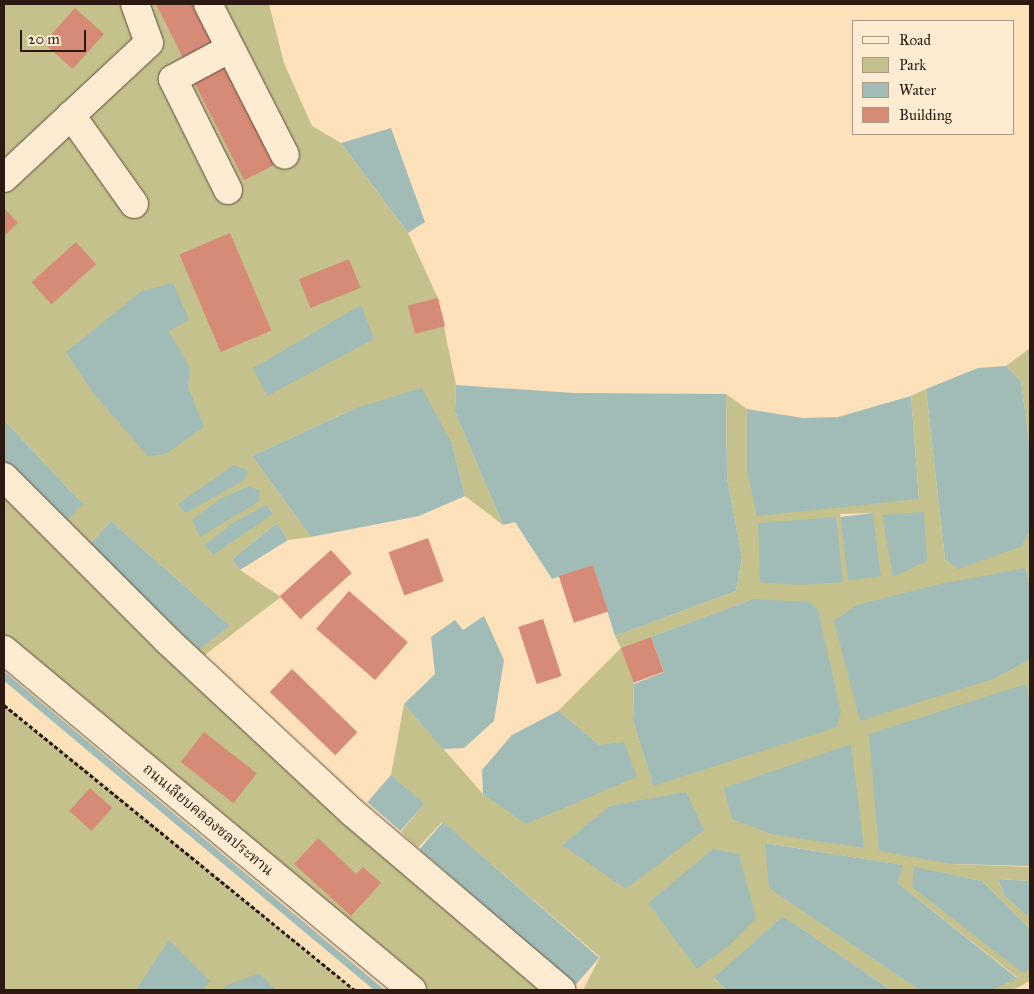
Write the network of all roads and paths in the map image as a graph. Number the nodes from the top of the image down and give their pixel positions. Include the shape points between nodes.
1 (135, 4) edge
2 (208, 4) edge
3 (150, 43) junction
4 (229, 49) junction
5 (174, 79) junction
6 (71, 115) junction
7 (285, 155) dead end
8 (4, 178) edge
9 (228, 190) dead end
10 (134, 204) dead end
11 (4, 477) edge
12 (4, 650) edge
13 (4, 705) edge
14 (354, 990) edge
15 (412, 990) edge
16 (561, 990) edge

1 - 3 street
2 - 4 street
3 - 5 street
3 - 6 street
4 - 5 street
4 - 7 street
5 - 9 street
6 - 8 street
6 - 10 street
11 - 16 street via 168,641 352,812
12 - 15 street, ถนนเลียบคลองชลประทาน
13 - 14 path

